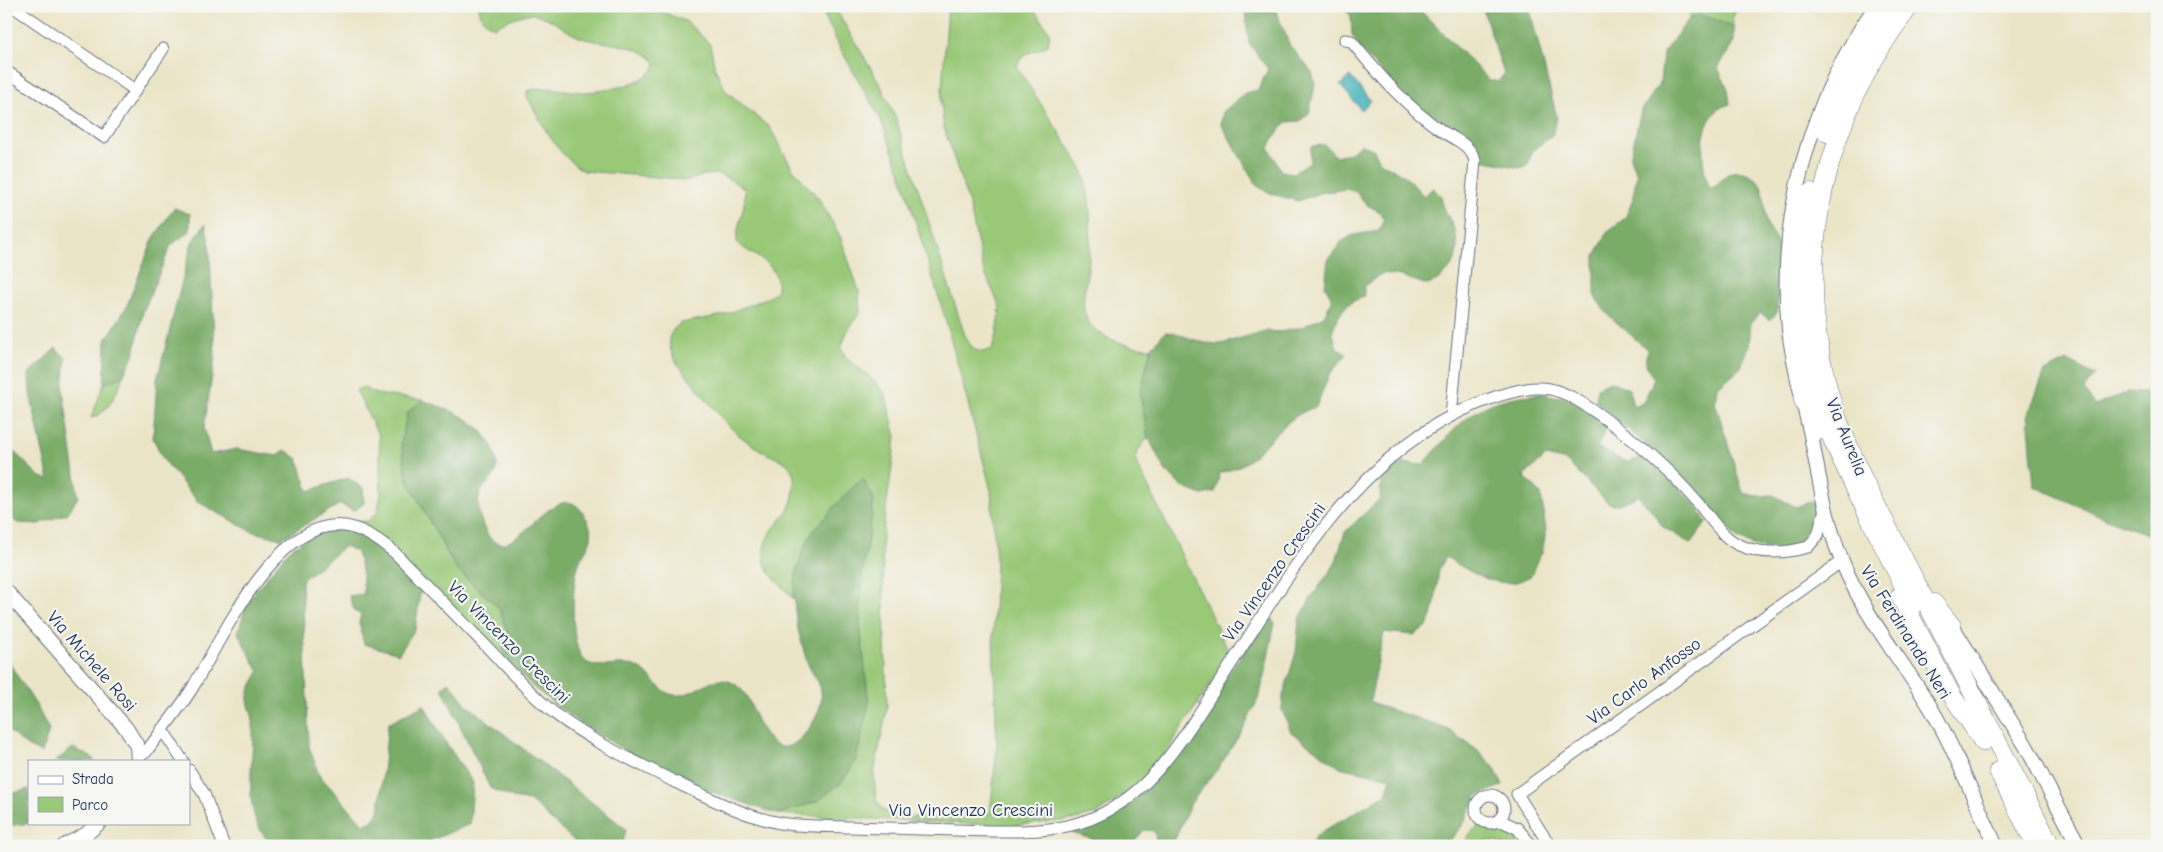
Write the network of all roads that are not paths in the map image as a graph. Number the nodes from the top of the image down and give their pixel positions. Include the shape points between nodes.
1 (12, 6) edge
2 (1876, 6) edge
3 (1895, 6) edge
4 (1910, 6) edge
5 (1345, 40) dead end
6 (163, 49) dead end
7 (6, 71) edge
8 (136, 90) junction
9 (1803, 400) junction
10 (1451, 416) junction
11 (1826, 507) junction
12 (1842, 561) junction
13 (1906, 563) junction
14 (6, 591) edge
15 (1952, 626) joint
16 (162, 729) junction
17 (1983, 742) junction
18 (138, 759) edge
19 (182, 760) edge
20 (190, 772) edge
21 (1517, 794) junction
22 (1502, 802) junction
23 (1498, 820) junction
24 (98, 824) edge
25 (64, 846) edge
26 (224, 846) edge
27 (1532, 846) edge
28 (1550, 846) edge
29 (1996, 846) edge
30 (2036, 846) edge
31 (2051, 846) edge
32 (2079, 846) edge

1 - 8 street
2 - 9 street, Via Ferdinando Neri via 1844,58 1822,104 1809,140 1795,198 1787,306 1791,345
3 - 17 highway, Via Aurelia via 1848,81 1818,162 1802,246 1804,333 1819,405 1838,453
4 - 13 highway, Via Aurelia via 1866,75 1834,149 1820,204 1814,282 1817,338 1833,405 1864,479
5 - 10 street via 1351,41 1396,92 1434,125 1468,148 1476,161
6 - 8 street
7 - 8 street via 104,137
9 - 11 street, Via Ferdinando Neri
9 - 17 highway via 1951,694
10 - 11 street, Via Vincenzo Crescini via 1492,398 1528,389 1564,393 1643,446 1727,537 1754,550 1780,552 1810,546 1818,535
10 - 16 street, Via Vincenzo Crescini via 1380,465 1358,487 1302,556 1169,757 1143,786 1118,806 1080,824 1029,831 816,826 759,818 725,805 621,755 556,715 387,546 369,535 342,526 325,528 305,536 268,566 246,596 192,688
11 - 12 street, Via Ferdinando Neri
12 - 21 street, Via Carlo Anfosso
12 - 29 street, Via Ferdinando Neri via 1866,609 1939,722
13 - 15 highway
13 - 31 highway, Via Aurelia
14 - 18 street, Via Michele Rosi via 126,728 136,744
15 - 32 street via 2026,746
16 - 18 street, Via Vincenzo Crescini
16 - 19 street
17 - 30 highway, Via Aurelia
20 - 26 street via 204,794
21 - 22 street, Via Carlo Anfosso
21 - 28 street
22 - 23 street via 1504,811
22 - 23 street via 1496,796 1487,795 1477,804 1478,814 1483,820
23 - 27 street via 1516,828
24 - 25 street

